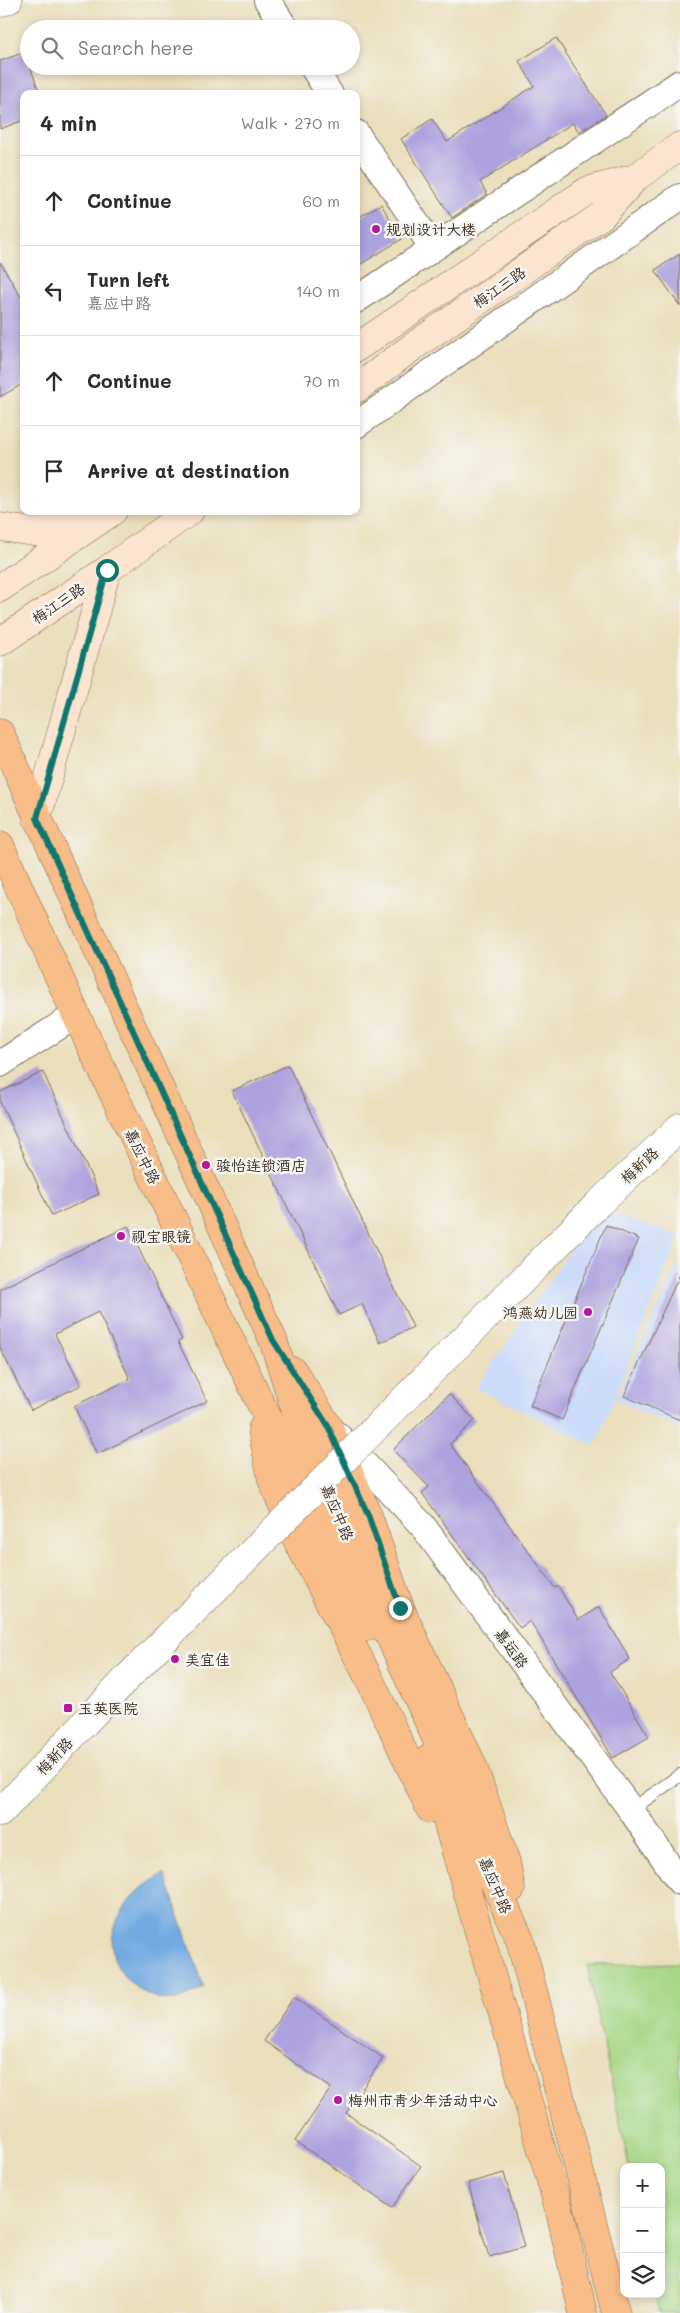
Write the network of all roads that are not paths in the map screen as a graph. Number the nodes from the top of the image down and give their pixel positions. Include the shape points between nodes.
1 (8, 0) edge
2 (267, 0) edge
3 (0, 3) edge
4 (280, 20) edge
5 (318, 75) edge
6 (680, 82) edge
7 (327, 90) edge
8 (360, 139) edge
9 (680, 146) edge
10 (635, 178) junction
11 (680, 197) edge
12 (433, 248) junction
13 (360, 297) edge
14 (360, 345) edge
15 (360, 387) edge
16 (360, 423) edge
17 (108, 515) edge
18 (184, 515) edge
19 (0, 527) edge
20 (107, 570) junction
21 (0, 588) edge
22 (0, 642) edge
23 (0, 733) edge
24 (37, 818) junction
25 (0, 846) edge
26 (76, 1015) junction
27 (0, 1064) edge
28 (680, 1127) edge
29 (273, 1340) junction
30 (328, 1426) junction
31 (680, 1775) edge
32 (631, 1810) junction
33 (0, 1813) edge
34 (680, 1882) edge
35 (520, 1940) junction
36 (583, 2313) edge
37 (616, 2313) edge

1 - 3 street
2 - 4 street
5 - 7 street
6 - 12 street
8 - 12 street
9 - 10 main road, 梅江三路
10 - 14 main road, 梅江三路 via 587,191
10 - 15 main road, 梅江三路 via 602,215
11 - 16 street
12 - 13 street
17 - 19 main road via 34,532
17 - 21 main road
18 - 20 main road, 梅江三路
20 - 22 main road, 梅江三路
20 - 24 main road
23 - 24 main road, 嘉应中路
24 - 29 main road, 嘉应中路
25 - 26 main road, 嘉应中路
26 - 27 street
26 - 36 main road, 嘉应中路 via 253,1386 272,1480 298,1542 370,1680 463,1879 561,2216
28 - 33 street, 梅新路, bridge via 598,1204 128,1676
29 - 30 main road
29 - 35 main road, 嘉应中路 via 298,1418 391,1639 455,1780 488,1868
30 - 32 street, 嘉运路 via 422,1525
30 - 35 main road via 368,1515 400,1608 473,1766 506,1862
31 - 32 lane
32 - 34 street, 嘉运路
35 - 37 main road, 嘉应中路

